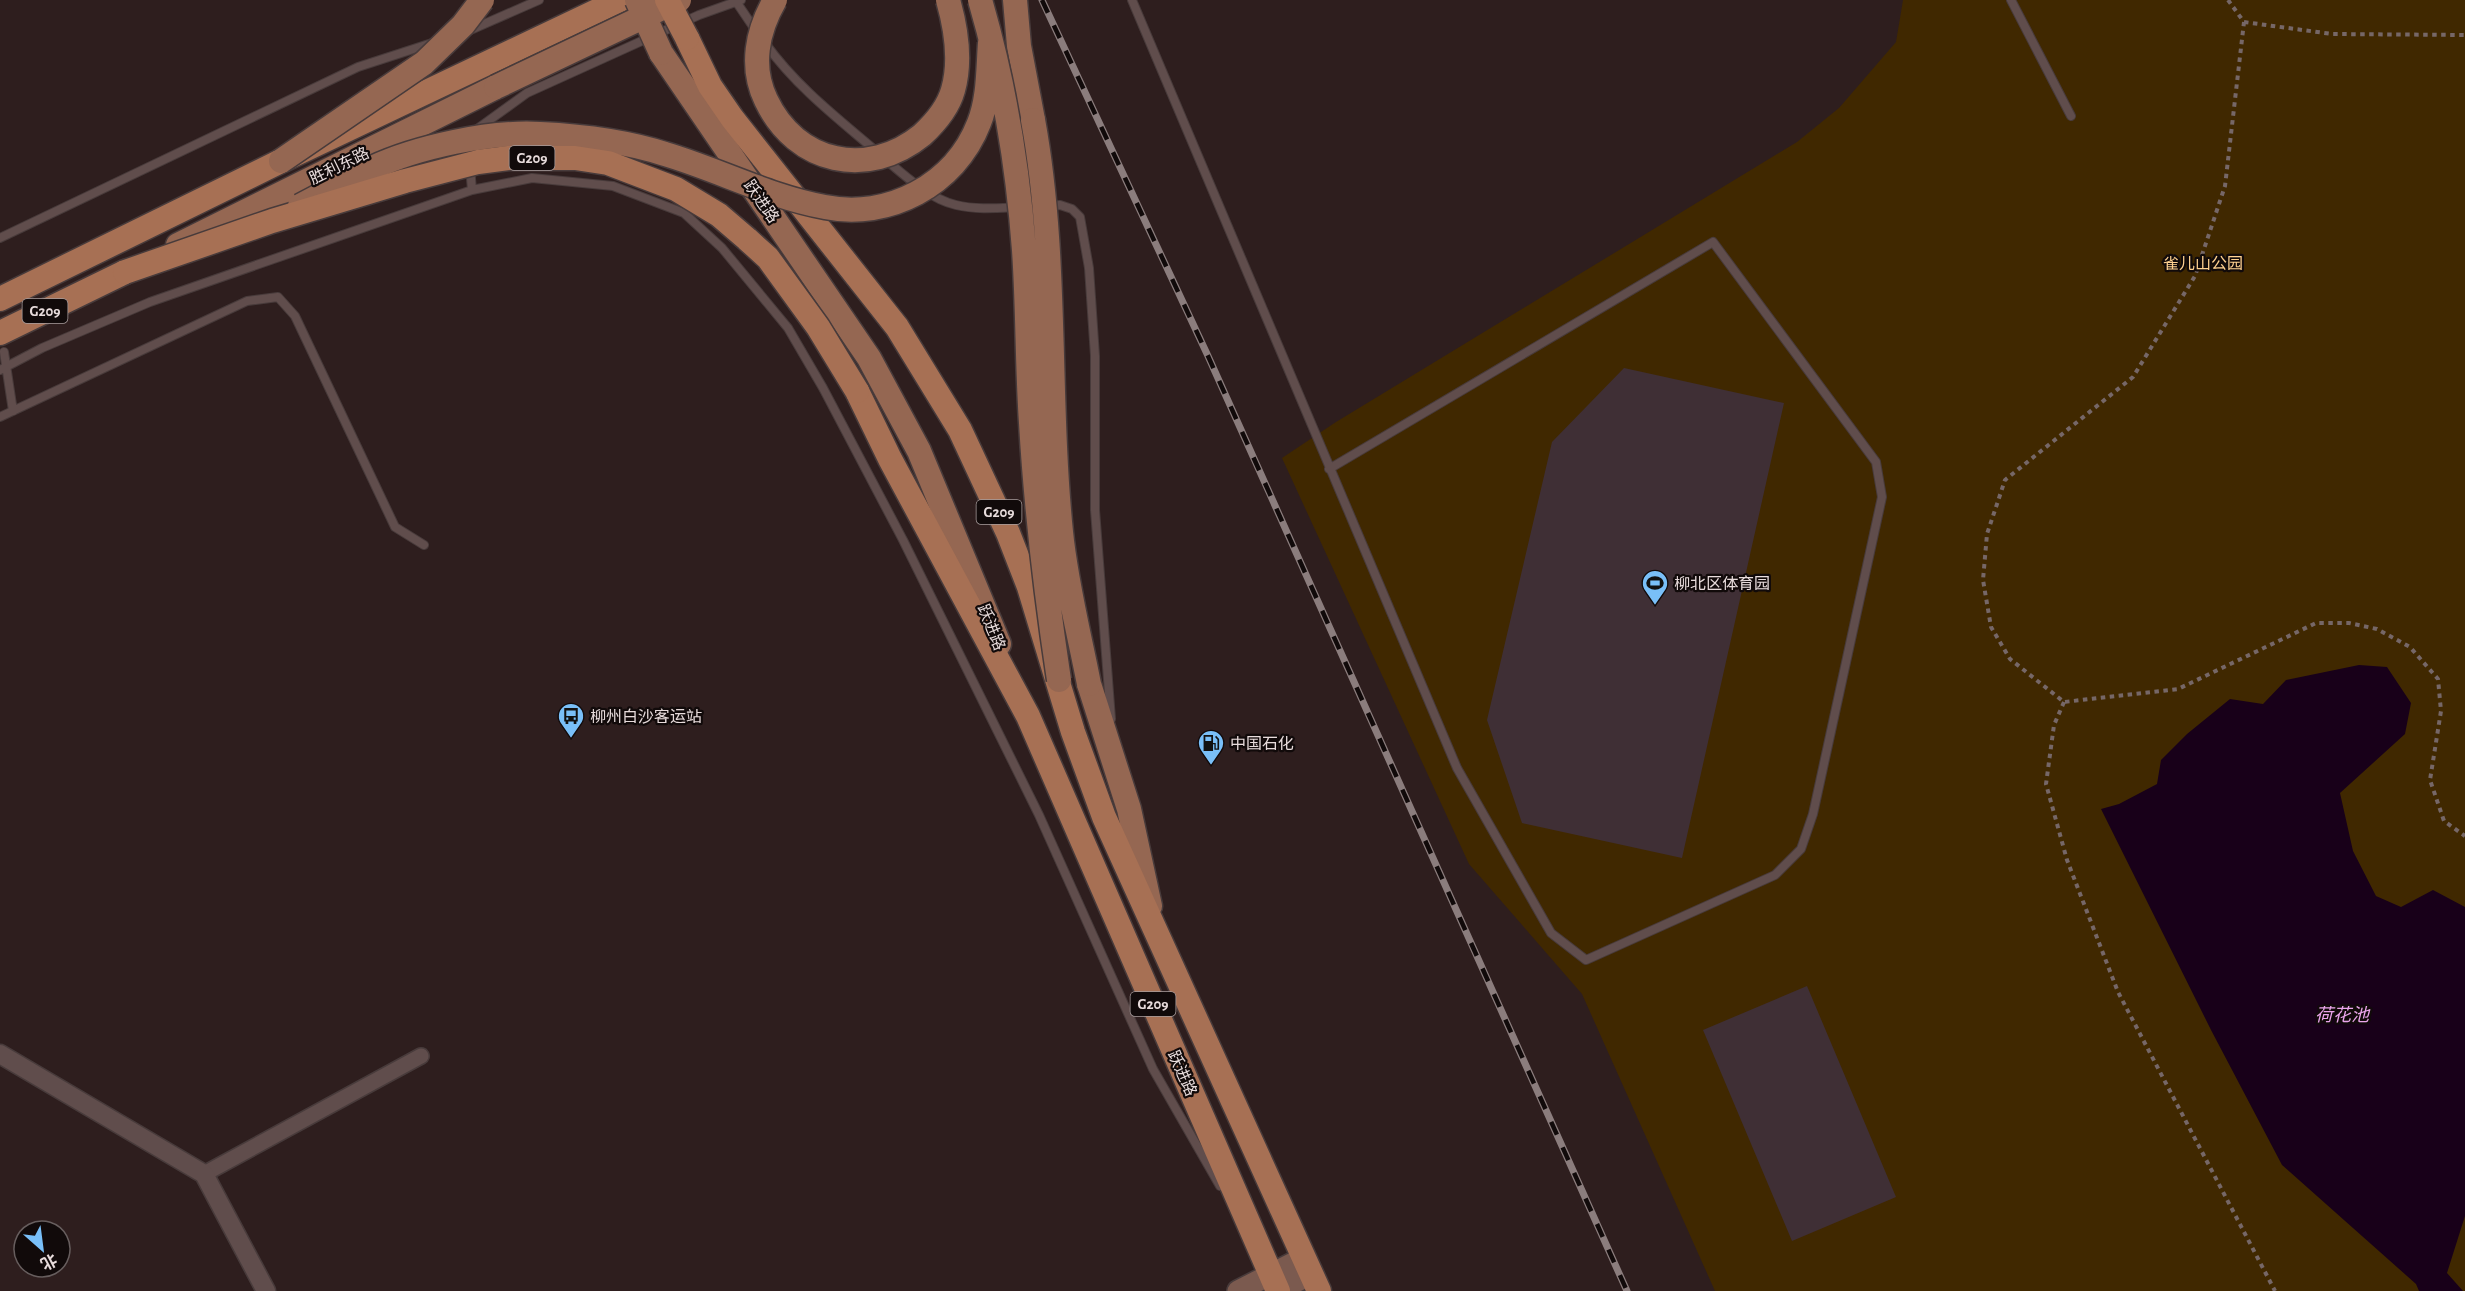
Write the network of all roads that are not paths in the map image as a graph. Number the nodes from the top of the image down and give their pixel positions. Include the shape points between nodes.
1 (482, 0) edge
2 (539, 0) edge
3 (620, 0) edge
4 (637, 0) edge
5 (667, 0) edge
6 (679, 0) edge
7 (775, 0) edge
8 (948, 0) edge
9 (980, 0) edge
10 (1015, 0) edge
11 (1132, 0) edge
12 (2011, 0) edge
13 (737, 1) edge
14 (990, 43) junction
15 (2071, 116) dead end
16 (281, 160) junction
17 (472, 190) junction
18 (1038, 206) dead end
19 (1028, 207) dead end
20 (272, 221) junction
21 (0, 238) edge
22 (125, 272) junction
23 (0, 299) edge
24 (2, 342) edge
25 (3, 368) edge
26 (13, 411) junction
27 (0, 417) edge
28 (1329, 469) junction
29 (424, 545) dead end
30 (1061, 688) junction
31 (1028, 716) junction
32 (1112, 759) junction
33 (1155, 929) junction
34 (0, 1054) edge
35 (421, 1056) dead end
36 (204, 1174) junction
37 (1223, 1191) dead end
38 (1229, 1202) dead end
39 (1311, 1274) edge
40 (1275, 1285) edge
41 (266, 1291) edge
42 (1238, 1291) edge

1 - 16 main road, bridge via 424,63
2 - 21 lane via 478,28 358,67
3 - 16 highway, 胜利东路 / G209, bridge
4 - 31 main road, 跃进路, bridge via 661,52 847,324 891,398 919,451
5 - 30 highway, G209, bridge via 710,86 906,342 960,430 1008,533
6 - 22 main road, 胜利东路, bridge
7 - 8 main road, bridge via 762,27 757,59 757,76 769,108 791,135 816,153 864,160 883,157 913,142 945,108 953,90 956,54
9 - 14 main road, 跃进路, bridge
10 - 32 main road, bridge via 1047,228 1061,532 1089,684
11 - 28 lane
12 - 15 lane
13 - 17 lane via 527,93 474,129 470,151
13 - 19 lane via 782,66 818,103 900,172 956,205
14 - 20 main road, bridge via 983,110 965,150 918,193 882,207 849,211 813,205 664,153 621,143 537,134 473,139 421,152 373,168
14 - 30 main road, 跃进路, bridge via 1016,178 1024,248 1037,516
16 - 23 highway, 胜利东路 / G209
17 - 25 lane via 150,302
17 - 37 lane via 532,178 613,186 684,213 722,248 789,328 903,540 1028,794 1153,1069
18 - 32 lane via 1060,205 1080,217 1089,268 1095,356 1095,510
20 - 22 highway, G209, bridge
20 - 31 highway, G209, bridge via 405,181 509,158 575,158 608,163 676,189 719,215 768,258 857,391
22 - 24 highway, 胜利东路 / G209 via 89,289
24 - 25 lane
25 - 26 lane
26 - 27 lane
26 - 29 lane via 247,301 278,297 295,316 395,527
28 - 28 lane via 1713,242 1876,462 1882,497 1813,814 1801,849 1775,875 1586,960 1551,933 1457,768
30 - 33 highway, 跃进路 / G209 via 1104,817
31 - 40 highway, 跃进路 / G209
32 - 33 main road via 1129,809
33 - 39 highway, 跃进路 / G209
34 - 36 street
35 - 36 street
36 - 41 street
38 - 40 lane
39 - 40 main road
40 - 42 main road

